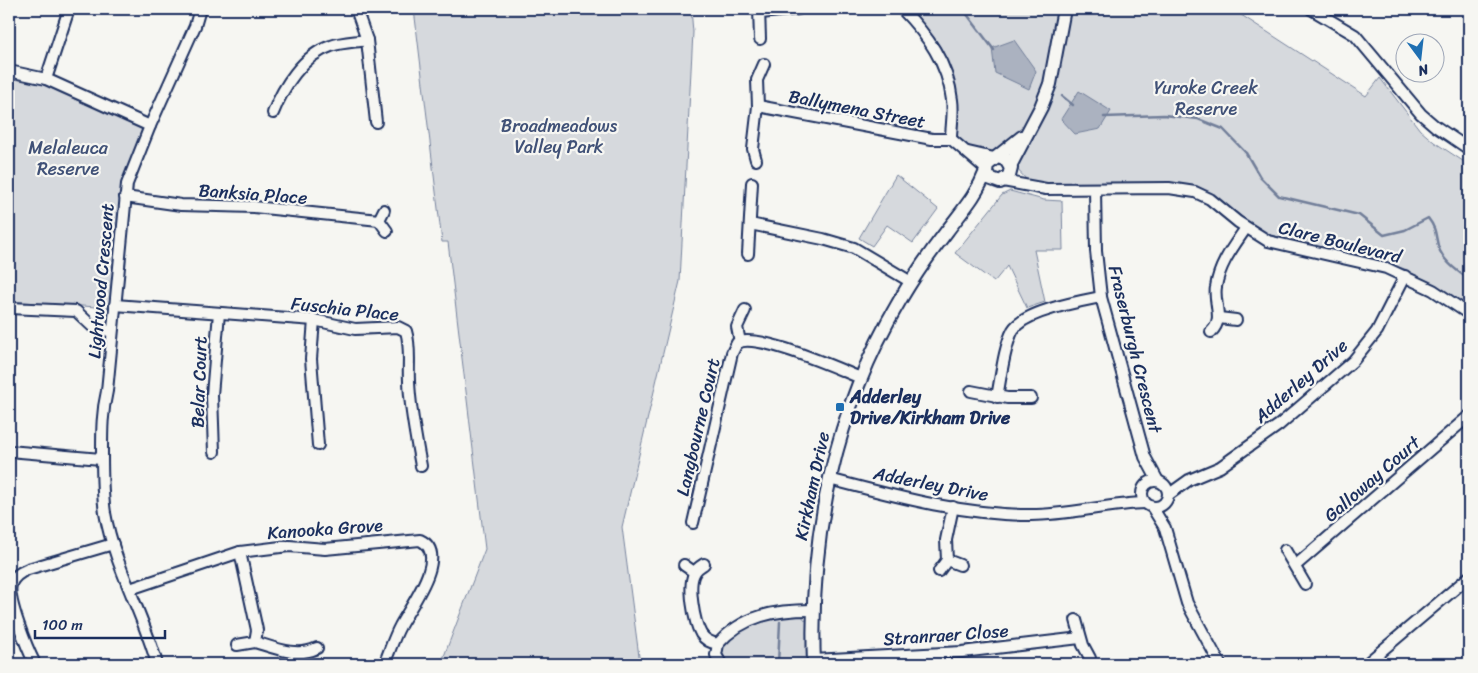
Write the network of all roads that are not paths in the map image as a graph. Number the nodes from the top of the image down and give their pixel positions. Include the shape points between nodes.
1 (69, 9) edge
2 (200, 9) edge
3 (356, 9) edge
4 (798, 9) edge
5 (902, 9) edge
6 (1064, 9) edge
7 (1311, 9) edge
8 (760, 11) edge
9 (760, 39) dead end
10 (367, 40) junction
11 (764, 64) dead end
12 (9, 71) edge
13 (46, 79) junction
14 (758, 106) junction
15 (273, 113) dead end
16 (376, 122) dead end
17 (150, 126) junction
18 (1027, 132) junction
19 (951, 140) junction
20 (1469, 149) edge
21 (967, 152) junction
22 (996, 158) junction
23 (756, 160) dead end
24 (1010, 167) junction
25 (986, 170) junction
26 (1001, 181) junction
27 (752, 183) dead end
28 (1028, 185) junction
29 (1095, 189) junction
30 (125, 197) junction
31 (971, 202) junction
32 (384, 210) dead end
33 (379, 220) junction
34 (750, 224) junction
35 (1246, 228) junction
36 (387, 231) dead end
37 (748, 254) dead end
38 (1405, 276) junction
39 (911, 282) junction
40 (1102, 297) junction
41 (115, 305) junction
42 (9, 308) edge
43 (746, 310) dead end
44 (219, 313) junction
45 (1469, 314) edge
46 (1219, 318) junction
47 (314, 320) junction
48 (1236, 320) dead end
49 (112, 332) junction
50 (1212, 332) dead end
51 (740, 342) junction
52 (861, 378) junction
53 (971, 391) dead end
54 (997, 397) junction
55 (1031, 398) dead end
56 (1469, 416) edge
57 (318, 445) dead end
58 (9, 451) edge
59 (214, 452) dead end
60 (102, 456) junction
61 (1145, 457) junction
62 (421, 466) dead end
63 (828, 479) junction
64 (1189, 480) junction
65 (1161, 482) junction
66 (1143, 488) junction
67 (1166, 499) junction
68 (1116, 504) junction
69 (1149, 505) junction
70 (953, 507) junction
71 (692, 523) dead end
72 (1164, 528) junction
73 (113, 544) junction
74 (1286, 550) dead end
75 (240, 552) junction
76 (947, 560) junction
77 (704, 564) dead end
78 (684, 565) dead end
79 (960, 565) dead end
80 (1295, 566) junction
81 (939, 571) dead end
82 (694, 572) junction
83 (1469, 577) edge
84 (1306, 584) dead end
85 (130, 589) junction
86 (812, 610) junction
87 (1076, 620) dead end
88 (1080, 638) junction
89 (255, 642) junction
90 (718, 644) junction
91 (237, 645) dead end
92 (317, 648) dead end
93 (1090, 658) dead end
94 (385, 662) dead end
95 (814, 662) edge
96 (35, 664) edge
97 (157, 664) edge
98 (721, 664) edge
99 (1220, 664) edge
100 (1366, 664) edge

1 - 13 street
2 - 17 street, Lightwood Crescent via 184,54
3 - 10 street
4 - 8 street
5 - 19 street via 934,46 946,74 952,101
6 - 18 street via 1050,84
7 - 20 street via 1354,35 1421,114
8 - 9 street
10 - 15 street via 333,45 310,58 279,98
10 - 16 street
11 - 14 street via 757,80
12 - 13 street
13 - 17 street
14 - 19 street, Ballymena Street via 932,140
14 - 23 street via 753,149
17 - 30 street, Lightwood Crescent
18 - 22 street
18 - 24 street
19 - 21 street
21 - 22 street
21 - 25 street
22 - 24 street via 1006,160
22 - 25 street via 989,162
24 - 26 street via 1009,176
24 - 28 street
25 - 26 street via 992,180
25 - 31 street, Kirkham Drive
26 - 28 street, Clare Boulevard
26 - 31 street, Kirkham Drive
27 - 34 street
28 - 29 street, Clare Boulevard via 1046,190
29 - 35 street, Clare Boulevard via 1187,190 1210,198
29 - 40 street, Fraserburgh Crescent via 1096,260
30 - 33 street, Banksia Place via 181,205 254,207
30 - 41 street, Lightwood Crescent
31 - 39 street, Kirkham Drive
32 - 33 street
33 - 36 street
34 - 37 street
34 - 39 street via 854,248
35 - 38 street, Clare Boulevard via 1268,241 1386,268
35 - 46 street via 1228,253 1220,272 1215,298
38 - 45 street, Clare Boulevard
38 - 64 street, Adderley Drive via 1377,331 1352,361 1279,426 1220,467
39 - 52 street, Kirkham Drive
40 - 54 street via 1032,315 1020,322 1011,335
40 - 61 street, Fraserburgh Crescent
41 - 44 street, Fuschia Place
41 - 49 street, Lightwood Crescent
42 - 49 street via 76,311 92,326
43 - 51 street, Langbourne Court via 737,327
44 - 47 street, Fuschia Place
44 - 59 street, Belar Court via 212,395
46 - 48 street
46 - 50 street
47 - 57 street via 311,366
47 - 62 street, Fuschia Place via 356,329 398,327 406,331 413,425
49 - 60 street, Lightwood Crescent via 107,428
51 - 52 street, Langbourne Court via 749,341 797,352
51 - 71 street, Langbourne Court via 732,353
52 - 63 street, Kirkham Drive
53 - 54 street
54 - 55 street
56 - 80 street, Galloway Court
58 - 60 street
60 - 73 street, Lightwood Crescent via 105,514
61 - 65 street, Fraserburgh Crescent
61 - 66 street, Fraserburgh Crescent
63 - 70 street, Adderley Drive
63 - 86 street, Kirkham Drive via 818,534
64 - 65 street, Adderley Drive
64 - 67 street, Adderley Drive
65 - 66 street, Adderley Drive
65 - 67 street, Fraserburgh Crescent
66 - 68 street, Adderley Drive
66 - 69 street, Fraserburgh Crescent
67 - 69 street, Adderley Drive
67 - 72 street
68 - 69 street, Adderley Drive
68 - 70 street, Adderley Drive via 1031,515
69 - 72 street
70 - 76 street via 946,540
72 - 99 street via 1188,603
73 - 85 street, Lightwood Crescent
73 - 96 street via 28,569 18,574 11,584 25,644
74 - 80 street
75 - 85 street, Kanooka Grove
75 - 89 street via 256,630
75 - 94 street, Kanooka Grove via 289,546 325,549 417,539 426,543 430,551 426,582 399,627
76 - 79 street
76 - 81 street
77 - 82 street
78 - 82 street
80 - 84 street
82 - 90 street via 692,597 700,632
83 - 100 street
85 - 97 street, Lightwood Crescent
86 - 90 street via 762,614 741,625
86 - 95 street, Kirkham Drive
87 - 88 street
88 - 93 street
88 - 95 street, Stranraer Close via 968,652
89 - 91 street
89 - 92 street via 305,654
90 - 98 street via 716,656

